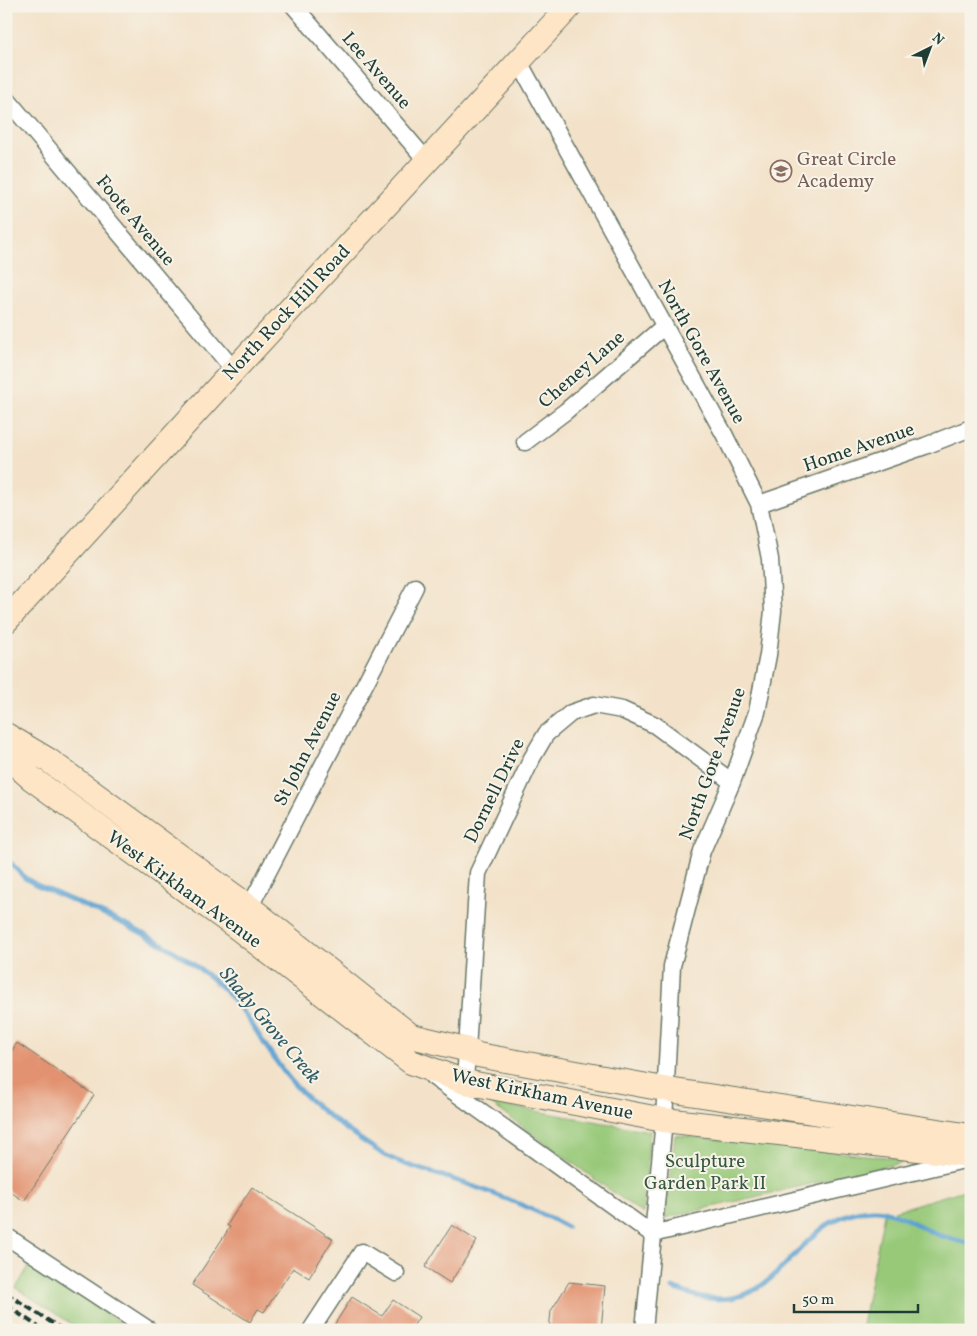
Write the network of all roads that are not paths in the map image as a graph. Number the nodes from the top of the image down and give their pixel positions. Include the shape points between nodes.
1 (294, 6) edge
2 (570, 6) edge
3 (518, 60) junction
4 (6, 98) edge
5 (427, 162) junction
6 (663, 326) junction
7 (234, 370) junction
8 (971, 428) edge
9 (525, 442) dead end
10 (759, 504) junction
11 (414, 587) dead end
12 (6, 621) edge
13 (6, 735) edge
14 (6, 756) edge
15 (732, 782) junction
16 (249, 908) junction
17 (239, 929) junction
18 (465, 1050) junction
19 (412, 1062) junction
20 (465, 1082) junction
21 (666, 1089) junction
22 (664, 1120) junction
23 (971, 1136) edge
24 (971, 1157) edge
25 (652, 1234) junction
26 (6, 1236) edge
27 (396, 1273) dead end
28 (149, 1330) edge
29 (311, 1330) edge
30 (644, 1330) edge

1 - 5 street, Lee Avenue
2 - 3 street, North Rock Hill Road
3 - 5 street, North Rock Hill Road
3 - 6 street, North Gore Avenue
4 - 7 street, Foote Avenue
5 - 7 street, North Rock Hill Road
6 - 9 street, Cheney Lane via 566,411
6 - 10 street, North Gore Avenue
7 - 12 street, North Rock Hill Road
8 - 10 street, Home Avenue
10 - 15 street, North Gore Avenue via 770,559 773,611 757,712
11 - 16 street, St John Avenue
13 - 16 street, West Kirkham Avenue via 48,760
14 - 17 street, West Kirkham Avenue via 31,778
15 - 18 street, Dornell Drive via 655,725 622,710 594,705 571,713 546,734 478,873
15 - 21 street, North Gore Avenue via 702,851 672,966
16 - 17 street, St John Avenue
16 - 18 street, West Kirkham Avenue via 411,1036
17 - 19 street, West Kirkham Avenue
18 - 20 street, Dornell Drive
18 - 21 street, West Kirkham Avenue
19 - 20 street, West Kirkham Avenue
19 - 25 street
20 - 22 street, West Kirkham Avenue
21 - 22 street, North Gore Avenue
21 - 23 street, West Kirkham Avenue
22 - 24 street, West Kirkham Avenue
22 - 25 street, North Gore Avenue
24 - 25 street
25 - 30 street, North Gore Avenue
26 - 28 street
27 - 29 street via 362,1252

